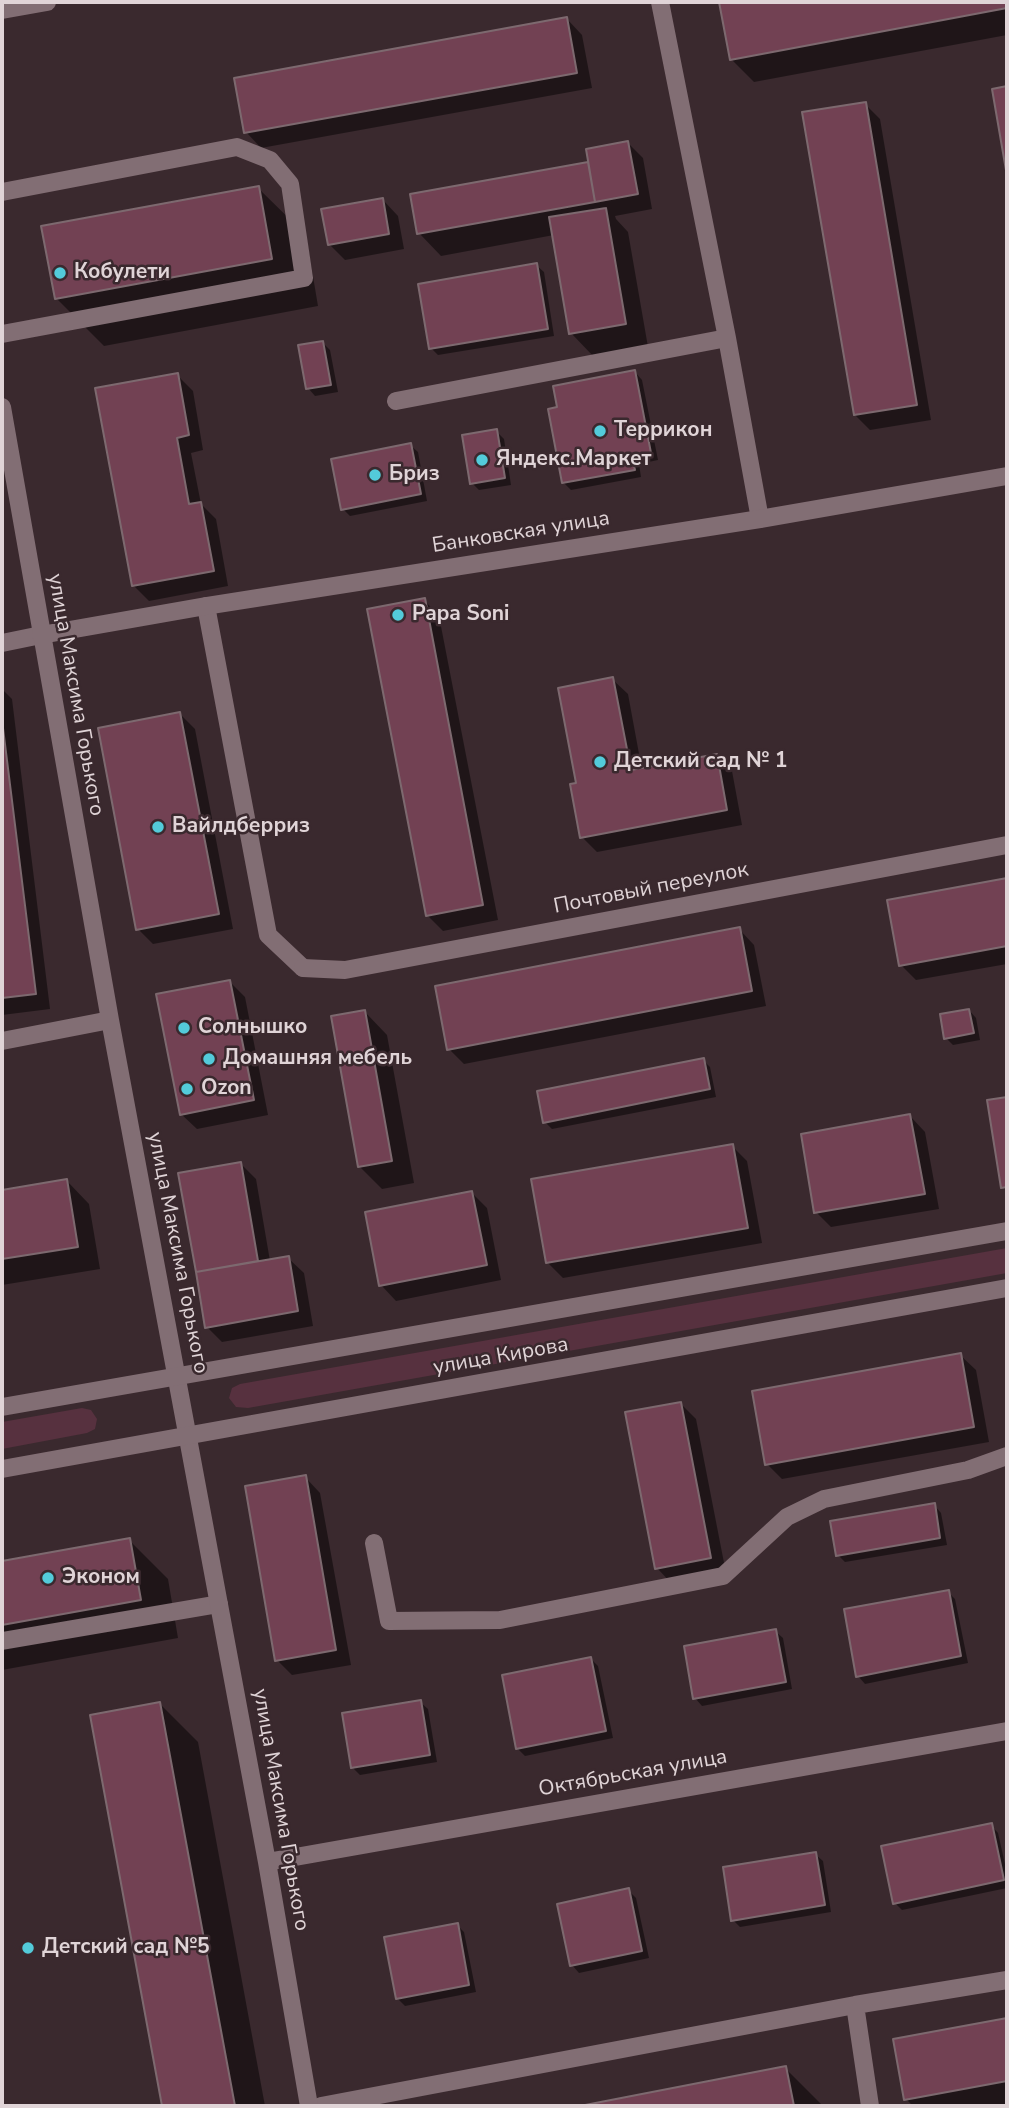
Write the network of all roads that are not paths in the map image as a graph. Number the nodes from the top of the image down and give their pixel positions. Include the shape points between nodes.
1 (47, 2) edge
2 (660, 2) edge
3 (2, 10) edge
4 (2, 192) edge
5 (2, 334) edge
6 (727, 338) junction
7 (396, 401) dead end
8 (2, 407) edge
9 (1007, 475) edge
10 (760, 519) junction
11 (206, 606) junction
12 (41, 635) junction
13 (2, 643) edge
14 (1007, 845) edge
15 (110, 1020) junction
16 (2, 1041) edge
17 (1007, 1231) edge
18 (1007, 1289) edge
19 (177, 1376) junction
20 (2, 1407) edge
21 (188, 1437) junction
22 (1007, 1456) edge
23 (2, 1469) edge
24 (374, 1543) dead end
25 (219, 1604) junction
26 (2, 1642) edge
27 (1007, 1731) edge
28 (267, 1862) junction
29 (1007, 1980) edge
30 (855, 2005) junction
31 (309, 2106) edge
32 (321, 2106) edge
33 (870, 2106) edge

1 - 3 street
2 - 6 street
4 - 5 street via 237,147 270,160 289,184 304,278
6 - 7 street
6 - 10 street
8 - 12 street, улица Максима Горького
9 - 10 street, Банковская улица
10 - 11 street, Банковская улица
11 - 12 street, Банковская улица
11 - 14 street, Почтовый переулок via 268,935 303,968 345,970
12 - 13 street, Банковская улица
12 - 15 street, улица Максима Горького
15 - 16 street
15 - 19 street, улица Максима Горького
17 - 19 street, улица Кирова
18 - 21 street, улица Кирова
19 - 20 street, улица Кирова
19 - 21 street, улица Максима Горького
21 - 23 street, улица Кирова
21 - 25 street, улица Максима Горького
22 - 24 street via 968,1470 824,1499 787,1517 723,1576 500,1620 389,1621
25 - 26 street
25 - 28 street, улица Максима Горького
27 - 28 street, Октябрьская улица
28 - 31 street, улица Максима Горького
29 - 30 street
30 - 32 street
30 - 33 street

